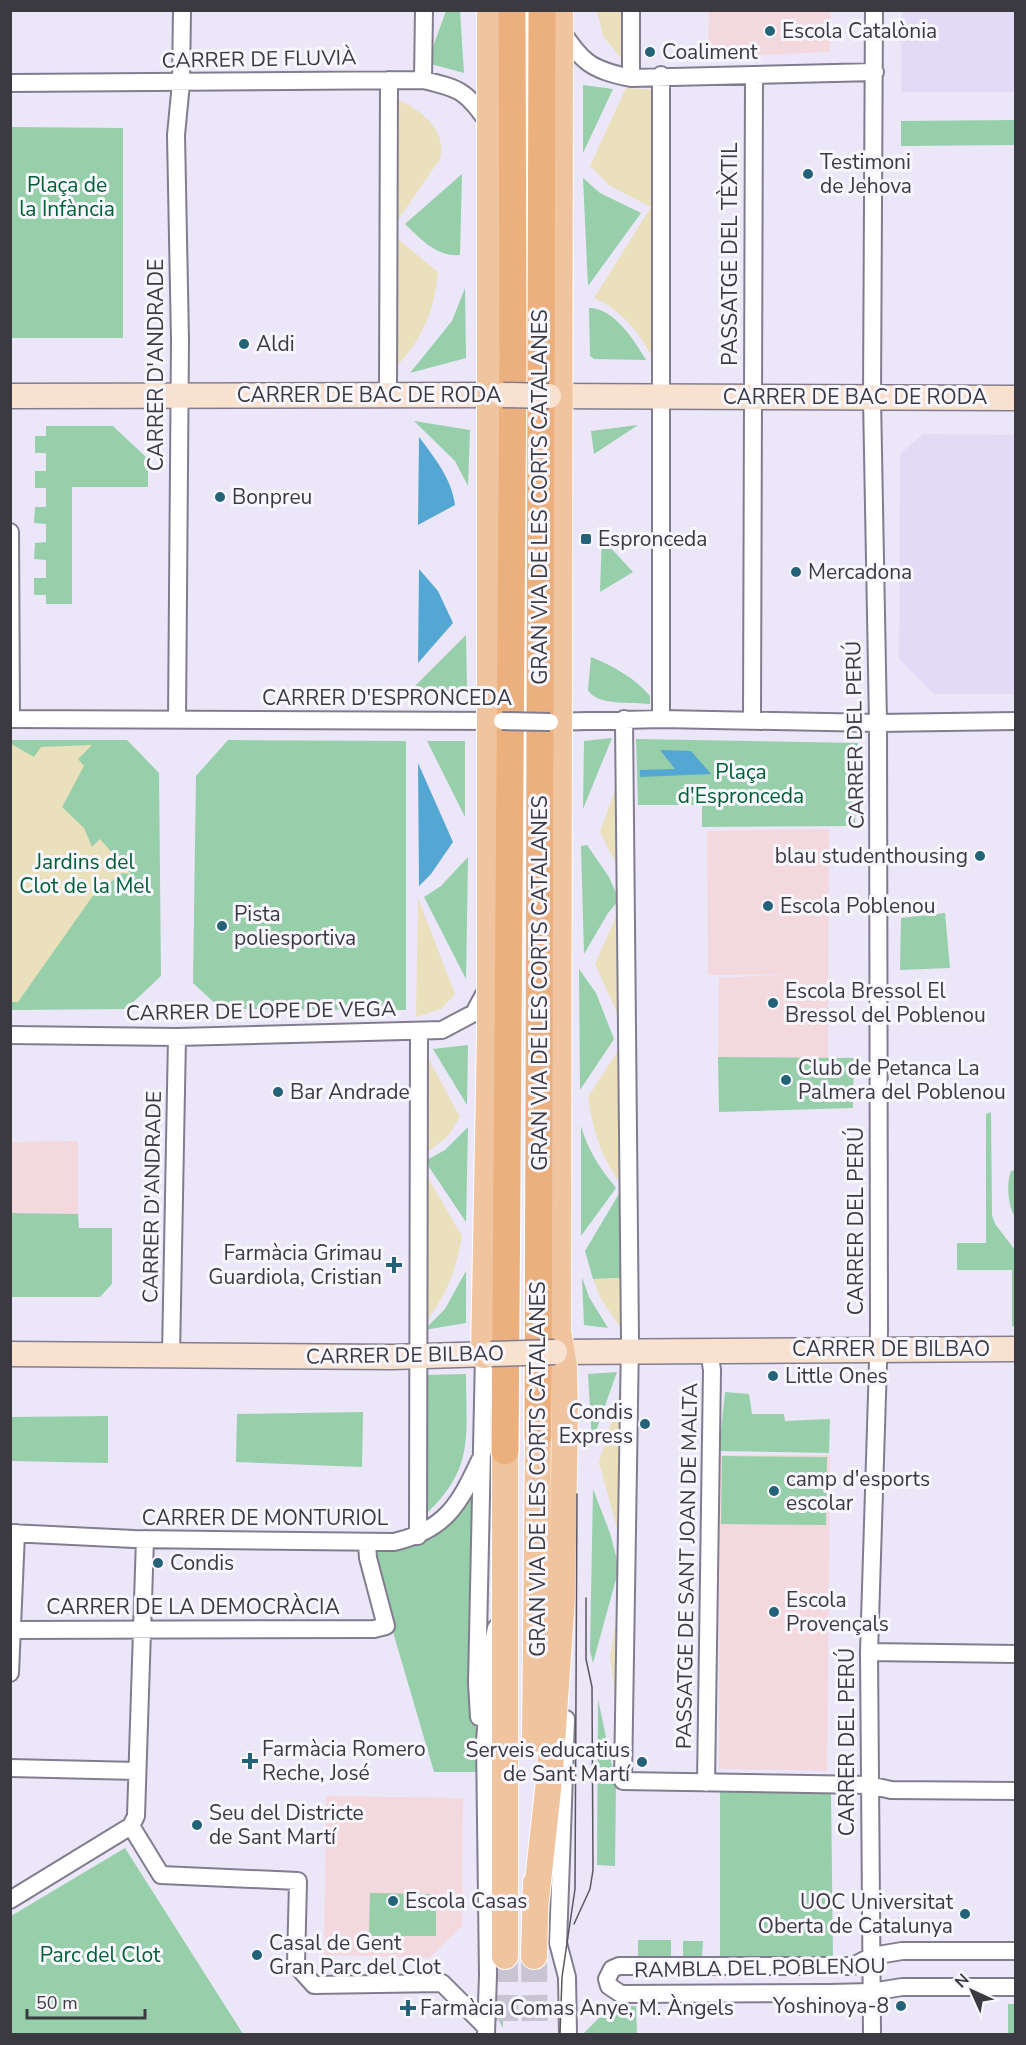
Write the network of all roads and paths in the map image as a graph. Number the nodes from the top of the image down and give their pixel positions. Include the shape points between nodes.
1 (182, 10) edge
2 (424, 10) edge
3 (490, 10) edge
4 (512, 10) edge
5 (631, 10) edge
6 (874, 10) edge
7 (554, 17) edge
8 (875, 72) junction
9 (662, 75) junction
10 (754, 77) junction
11 (631, 78) junction
12 (389, 80) junction
13 (423, 80) junction
14 (10, 83) edge
15 (181, 83) junction
16 (490, 125) junction
17 (388, 395) junction
18 (10, 396) edge
19 (179, 396) junction
20 (497, 396) junction
21 (554, 396) junction
22 (661, 396) junction
23 (752, 397) junction
24 (872, 398) junction
25 (1016, 398) edge
26 (10, 532) edge
27 (11, 719) edge
28 (624, 719) junction
29 (662, 719) junction
30 (177, 720) junction
31 (752, 720) junction
32 (496, 721) junction
33 (554, 721) junction
34 (1016, 721) edge
35 (878, 723) junction
36 (490, 982) junction
37 (419, 1031) junction
38 (10, 1035) edge
39 (177, 1037) junction
40 (879, 1348) junction
41 (1016, 1349) edge
42 (709, 1350) junction
43 (630, 1351) junction
44 (558, 1352) junction
45 (10, 1354) edge
46 (487, 1355) junction
47 (171, 1356) junction
48 (420, 1357) junction
49 (538, 1436) joint
50 (493, 1456) junction
51 (13, 1533) edge
52 (418, 1536) junction
53 (145, 1539) junction
54 (367, 1544) junction
55 (505, 1592) junction
56 (562, 1599) junction
57 (13, 1630) junction
58 (142, 1630) junction
59 (869, 1652) junction
60 (1016, 1654) edge
61 (10, 1672) edge
62 (485, 1741) junction
63 (10, 1768) edge
64 (137, 1771) junction
65 (706, 1783) junction
66 (869, 1785) junction
67 (1016, 1791) edge
68 (131, 1826) junction
69 (10, 1900) edge
70 (536, 1900) junction
71 (1016, 1951) edge
72 (505, 1956) tunnel mouth
73 (534, 1956) tunnel mouth
74 (872, 1956) junction
75 (1016, 1987) edge
76 (871, 1992) junction
77 (486, 2031) edge
78 (568, 2034) edge
79 (872, 2034) edge

1 - 15 street, CARRER D'ANDRADE
2 - 13 street
3 - 16 main road
4 - 50 highway, GRAN VIA DE LES CORTS CATALANES via 513,357
5 - 11 street
6 - 8 street, CARRER DEL PERÚ
7 - 11 street via 586,63
7 - 21 main road
7 - 49 highway, GRAN VIA DE LES CORTS CATALANES
8 - 10 street
8 - 24 street, CARRER DEL PERÚ
9 - 10 street
9 - 11 street
9 - 22 street
10 - 23 street, PASSATGE DEL TÈXTIL
12 - 13 street, CARRER DE FLUVIÀ
12 - 15 street, CARRER DE FLUVIÀ
12 - 17 street
13 - 16 street, CARRER DE FLUVIÀ via 454,87 468,96
14 - 15 street, CARRER DE FLUVIÀ
15 - 19 street, CARRER D'ANDRADE via 176,135
16 - 20 main road
17 - 19 main road, CARRER DE BAC DE RODA
17 - 20 main road, CARRER DE BAC DE RODA
18 - 19 main road, CARRER DE BAC DE RODA
19 - 30 street, CARRER D'ANDRADE
20 - 21 main road, CARRER DE BAC DE RODA, bridge
20 - 32 main road
21 - 22 main road, CARRER DE BAC DE RODA
21 - 33 main road
22 - 23 main road, CARRER DE BAC DE RODA
22 - 29 street
23 - 24 main road, CARRER DE BAC DE RODA
23 - 31 street, PASSATGE DEL TÈXTIL
24 - 25 main road, CARRER DE BAC DE RODA
24 - 35 street, CARRER DEL PERÚ
26 - 27 street
27 - 30 street, CARRER D'ESPRONCEDA
28 - 29 street, CARRER D'ESPRONCEDA
28 - 33 street, CARRER D'ESPRONCEDA
28 - 43 street
29 - 31 street, CARRER D'ESPRONCEDA
30 - 32 street, CARRER D'ESPRONCEDA
31 - 35 street, CARRER D'ESPRONCEDA
32 - 33 street, CARRER D'ESPRONCEDA, bridge
32 - 36 main road
33 - 44 main road
34 - 35 street, CARRER D'ESPRONCEDA
35 - 40 street, CARRER DEL PERÚ
36 - 37 street, CARRER DE LOPE DE VEGA via 474,1012 442,1030
36 - 46 main road
37 - 39 street, CARRER DE LOPE DE VEGA
37 - 48 street
38 - 39 street, CARRER DE LOPE DE VEGA
39 - 47 street, CARRER D'ANDRADE
40 - 41 main road, CARRER DE BILBAO
40 - 42 main road, CARRER DE BILBAO
40 - 59 street, CARRER DEL PERÚ
42 - 43 main road, CARRER DE BILBAO
42 - 65 street, PASSATGE DE SANT JOAN DE MALTA via 712,1370
43 - 44 main road, CARRER DE BILBAO
43 - 65 street via 623,1780
44 - 46 main road, CARRER DE BILBAO, bridge
44 - 56 main road via 565,1415
45 - 47 main road, CARRER DE BILBAO
46 - 48 main road, CARRER DE BILBAO
46 - 50 street
47 - 48 main road, CARRER DE BILBAO
48 - 52 street
49 - 70 main road, GRAN VIA DE LES CORTS CATALANES
50 - 52 street, CARRER DE MONTURIOL via 449,1515
50 - 55 main road, GRAN VIA DE LES CORTS CATALANES
50 - 62 street via 477,1707
51 - 53 street, CARRER DE MONTURIOL
51 - 57 street
52 - 54 street, CARRER DE MONTURIOL
53 - 54 street, CARRER DE MONTURIOL
53 - 58 street
54 - 58 street, CARRER DE LA DEMOCRÀCIA via 386,1626
55 - 62 street, GRAN VIA DE LES CORTS CATALANES via 493,1642
55 - 72 main road, GRAN VIA DE LES CORTS CATALANES
56 - 70 main road
56 - 78 street via 566,1719 558,1943 567,1977
57 - 58 street, CARRER DE LA DEMOCRÀCIA
57 - 61 street
58 - 64 street
59 - 60 street
59 - 66 street, CARRER DEL PERÚ
62 - 77 street, GRAN VIA DE LES CORTS CATALANES
63 - 64 street
64 - 68 street via 136,1816
65 - 66 street
66 - 67 street via 891,1790
66 - 74 street, CARRER DEL PERÚ
68 - 69 street
68 - 77 street via 161,1875 298,1881 297,1965 314,1984 442,1983
70 - 73 main road, GRAN VIA DE LES CORTS CATALANES
71 - 74 street, RAMBLA DEL POBLENOU via 917,1950
74 - 76 street, CARRER DEL PERÚ
74 - 76 street, RAMBLA DEL POBLENOU via 853,1966 619,1966 612,1969 607,1979 609,1986 621,1994
75 - 76 street, RAMBLA DEL POBLENOU via 902,1987
76 - 79 street, CARRER DEL PERÚ

